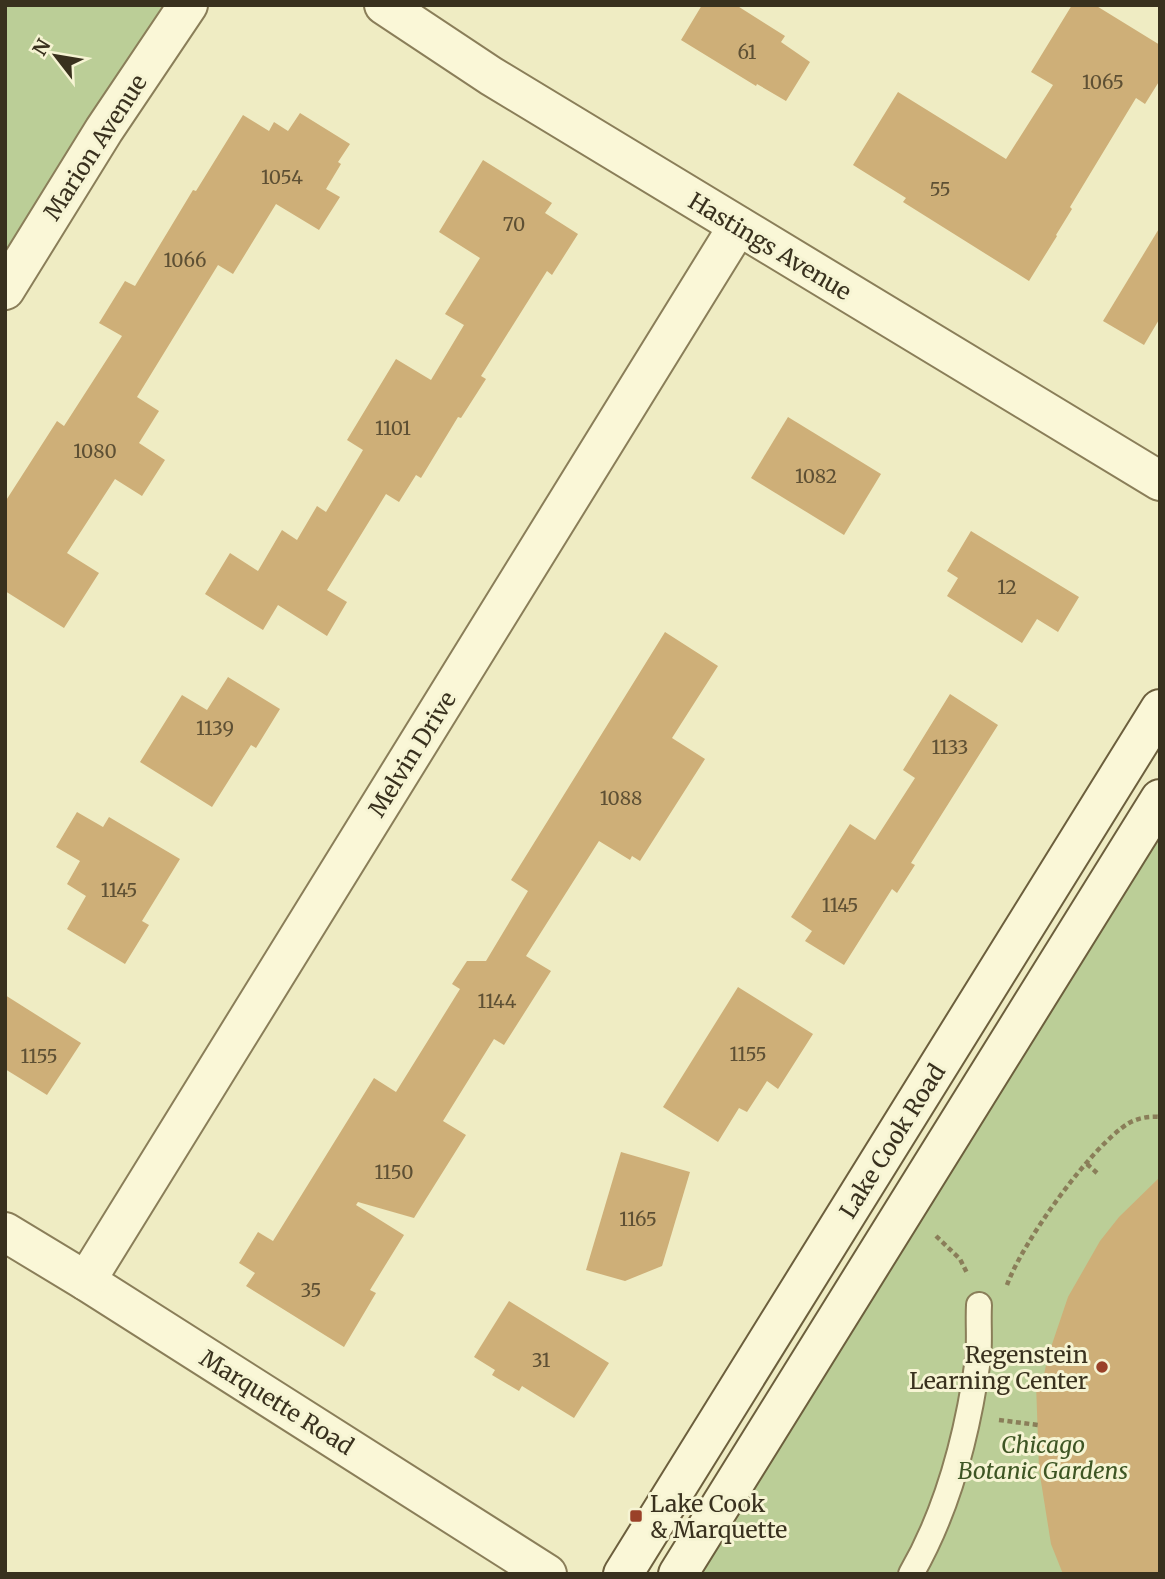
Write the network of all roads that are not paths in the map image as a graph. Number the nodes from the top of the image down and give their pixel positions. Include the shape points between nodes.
1 (188, 5) edge
2 (384, 5) edge
3 (738, 226) junction
4 (5, 290) edge
5 (1160, 481) edge
6 (1160, 709) edge
7 (1160, 799) edge
8 (5, 1233) edge
9 (86, 1281) junction
10 (979, 1305) road end
11 (547, 1574) edge
12 (623, 1574) edge
13 (678, 1574) edge
14 (911, 1574) edge

1 - 4 street, Marion Avenue
2 - 3 street, Hastings Avenue via 491,76
3 - 5 street, Hastings Avenue
3 - 9 street, Melvin Drive
6 - 12 street, Lake Cook Road
7 - 13 street, Lake Cook Road
8 - 9 street, Marquette Road
9 - 11 street, Marquette Road
10 - 14 lane via 984,1348 957,1461

